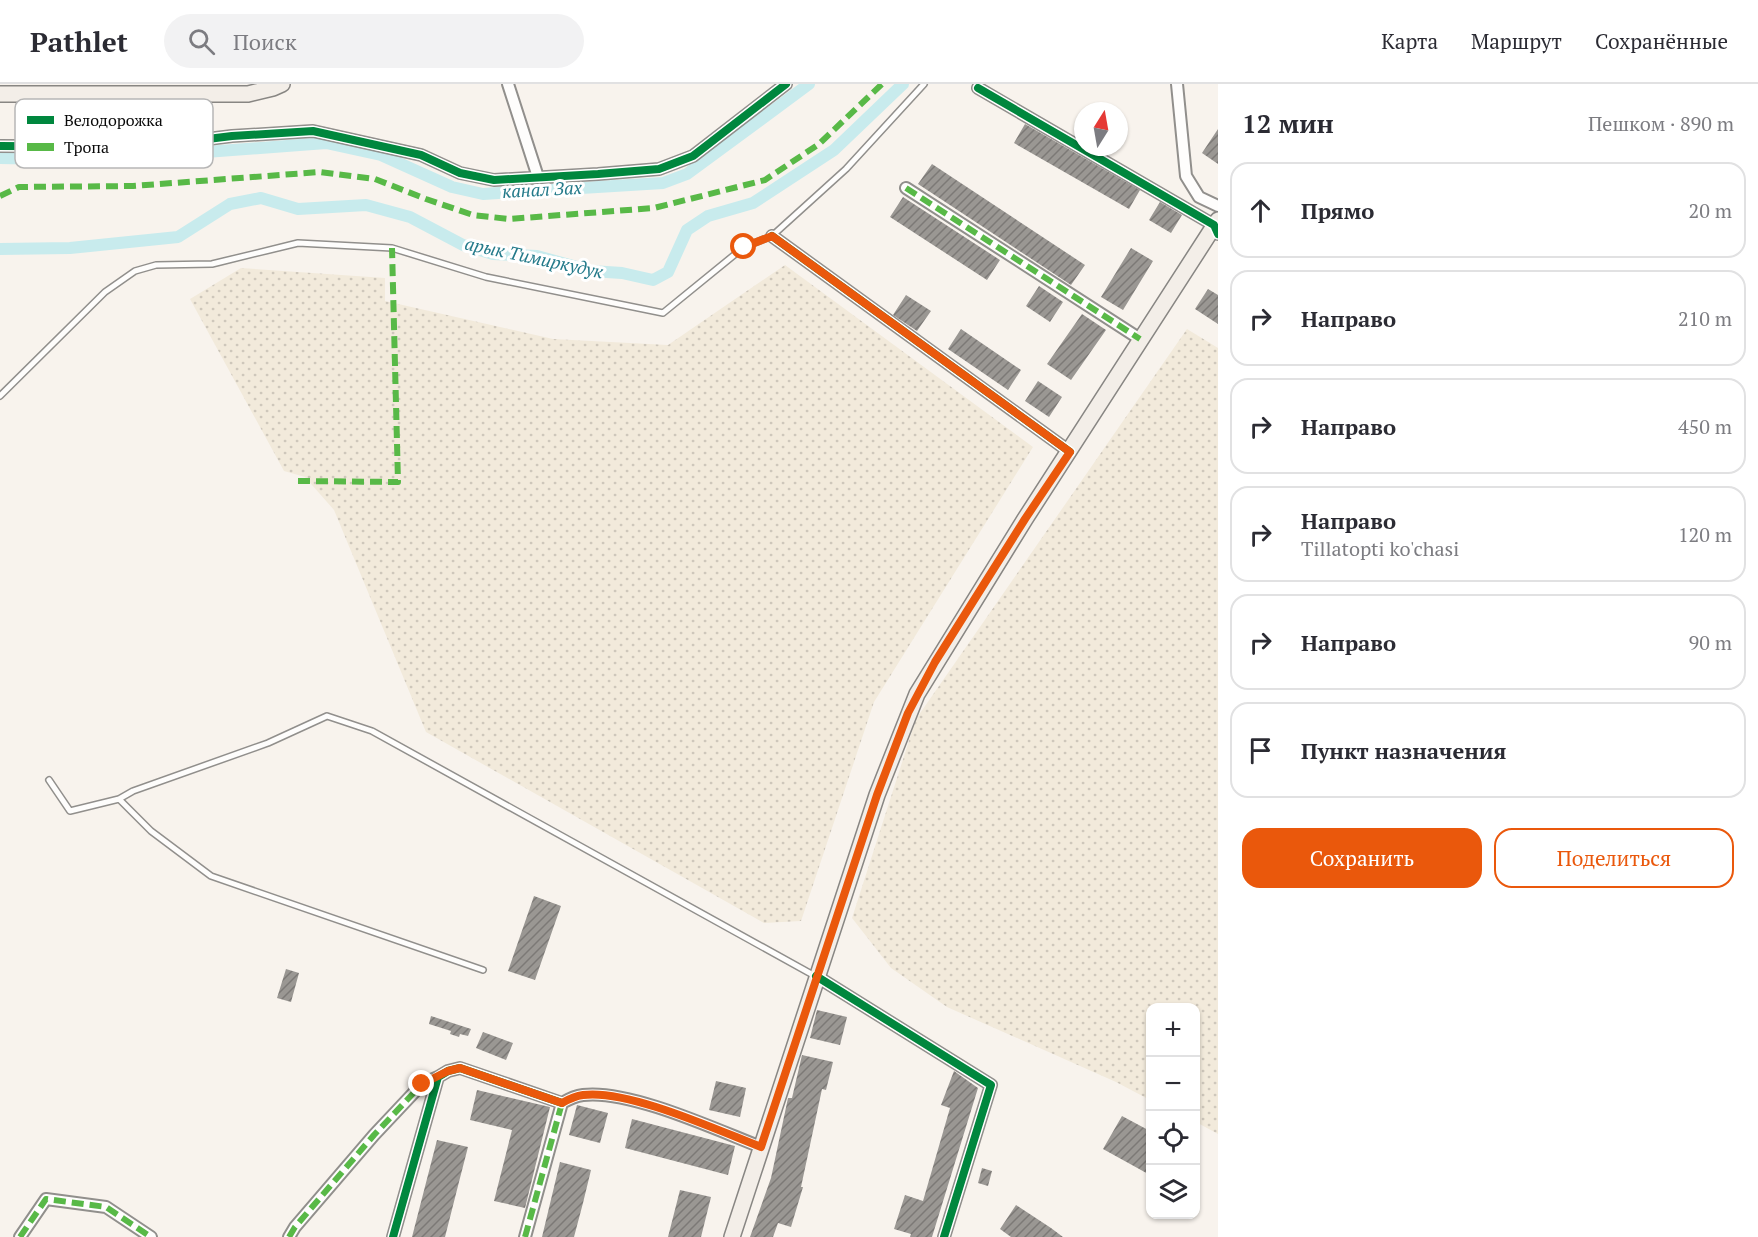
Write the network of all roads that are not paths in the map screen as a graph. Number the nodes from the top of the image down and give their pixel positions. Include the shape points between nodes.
1 (282, 84) edge
2 (508, 84) edge
3 (786, 84) edge
4 (924, 84) edge
5 (1177, 84) edge
6 (978, 88) dead end
7 (0, 94) edge
8 (213, 138) edge
9 (538, 177) junction
10 (906, 188) dead end
11 (1218, 206) edge
12 (1217, 226) edge
13 (772, 236) junction
14 (1140, 339) junction
15 (0, 396) edge
16 (1070, 452) junction
17 (49, 780) dead end
18 (119, 799) junction
19 (483, 970) dead end
20 (816, 976) junction
21 (438, 1077) junction
22 (562, 1103) junction
23 (761, 1147) junction
24 (20, 1237) edge
25 (151, 1237) edge
26 (289, 1237) edge
27 (393, 1237) edge
28 (525, 1237) edge
29 (732, 1237) edge
30 (944, 1237) edge

1 - 7 main road via 248,94
2 - 9 street
3 - 9 street via 693,156 660,168
4 - 13 lane via 846,169
5 - 11 street via 1186,176 1199,198
6 - 12 street
8 - 9 street via 313,131 421,155 460,173 494,180
10 - 14 street
12 - 14 main road
13 - 15 lane via 744,247 663,313 486,277 392,248 298,243 212,264 156,266 135,272 105,292
13 - 16 street
14 - 16 main road
16 - 20 main road via 917,694 888,762
17 - 18 lane via 70,811
18 - 19 lane via 151,831 211,876
18 - 20 lane via 133,790 267,743 327,716 372,731
20 - 23 main road
20 - 30 street via 991,1085
21 - 22 street via 460,1068
21 - 26 street via 422,1084 374,1135
21 - 27 street
22 - 23 street via 585,1095 628,1099
22 - 28 street
23 - 29 main road
24 - 25 street via 46,1199 106,1207

